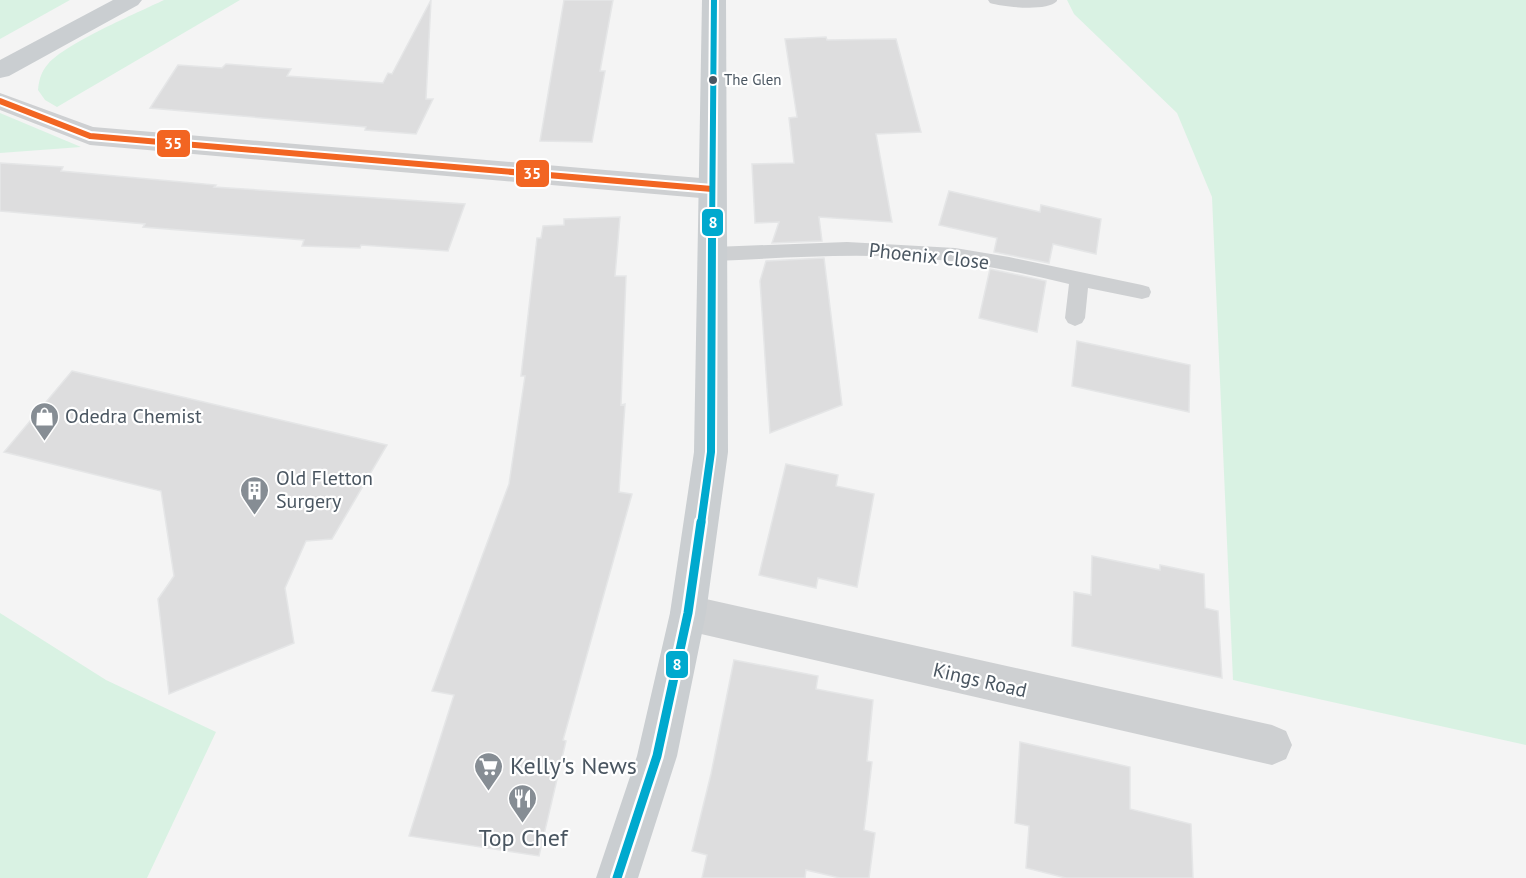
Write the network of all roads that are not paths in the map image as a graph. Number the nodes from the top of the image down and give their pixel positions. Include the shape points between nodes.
1 (130, 0) edge
2 (714, 0) edge
3 (995, 0) edge
4 (1050, 1) edge
5 (0, 70) edge
6 (0, 101) edge
7 (712, 189) junction
8 (714, 254) junction
9 (1078, 280) junction
10 (1142, 292) dead end
11 (1075, 318) dead end
12 (688, 613) junction
13 (1272, 745) dead end
14 (617, 878) edge

1 - 5 main road
2 - 7 main road
3 - 4 lane
6 - 7 street via 90,136
7 - 8 main road
8 - 9 lane, Phoenix Close via 876,249 930,252
8 - 12 main road via 711,452
9 - 10 lane, Phoenix Close
9 - 11 lane
12 - 13 street, Kings Road
12 - 14 main road via 657,756

